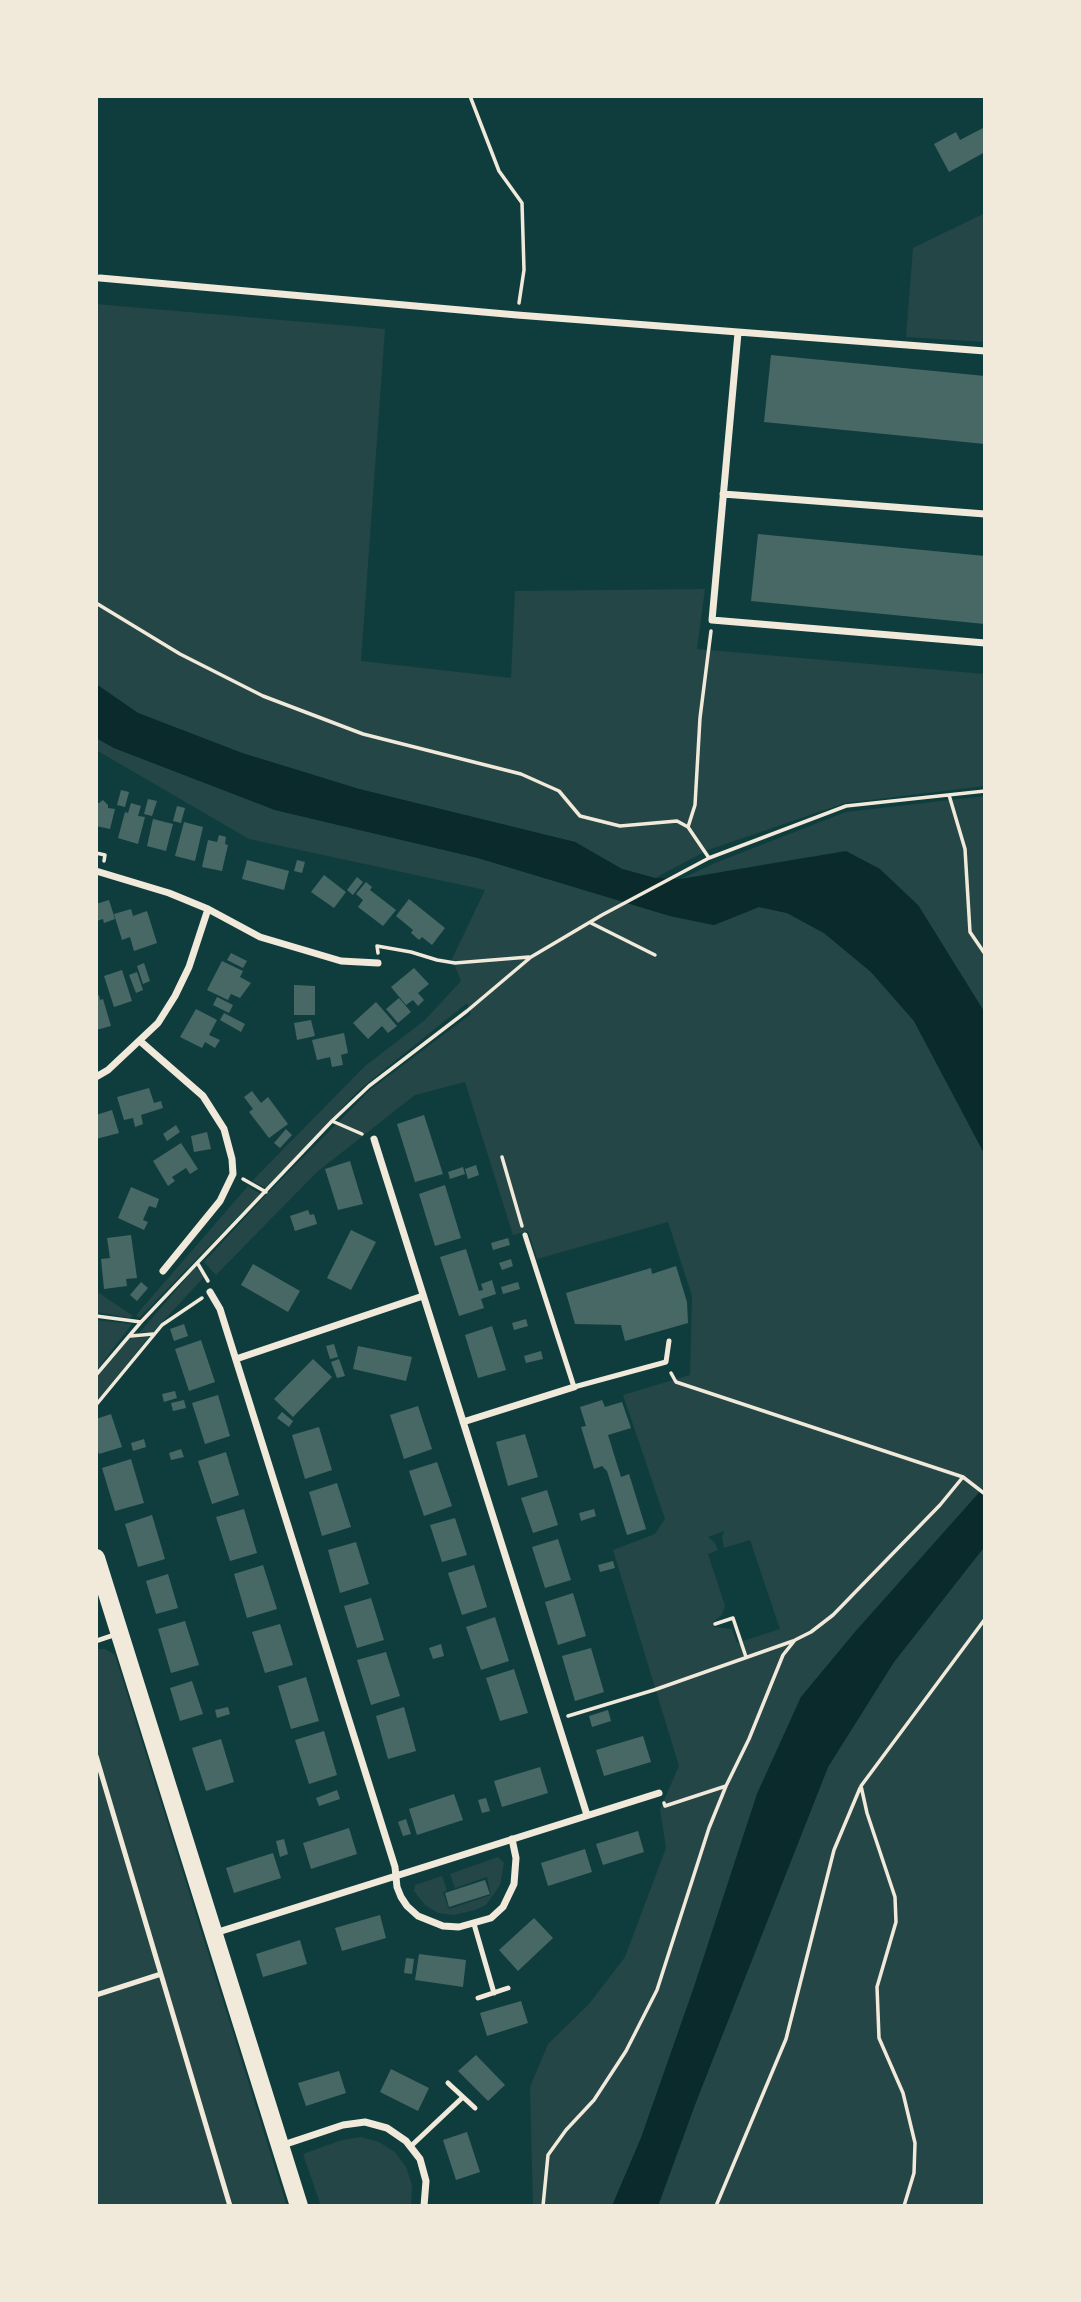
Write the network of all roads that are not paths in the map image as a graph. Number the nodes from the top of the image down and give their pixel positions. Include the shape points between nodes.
1 (100, 278) dead end
2 (738, 332) junction
3 (985, 351) edge
4 (723, 494) junction
5 (985, 514) edge
6 (985, 643) edge
7 (96, 871) edge
8 (208, 909) junction
9 (378, 963) road end
10 (140, 1041) junction
11 (96, 1077) edge
12 (374, 1139) road end
13 (525, 1235) road end
14 (163, 1271) dead end
15 (210, 1292) road end
16 (423, 1296) junction
17 (669, 1340) dead end
18 (236, 1359) junction
19 (575, 1387) junction
20 (463, 1422) junction
21 (96, 1558) edge
22 (120, 1633) junction
23 (96, 1641) edge
24 (96, 1756) edge
25 (659, 1793) road end
26 (587, 1815) junction
27 (512, 1839) junction
28 (396, 1876) junction
29 (474, 1924) junction
30 (214, 1934) junction
31 (161, 1974) junction
32 (508, 1988) dead end
33 (494, 1993) junction
34 (96, 1995) edge
35 (478, 1998) dead end
36 (449, 2083) dead end
37 (463, 2097) junction
38 (475, 2108) dead end
39 (281, 2146) junction
40 (410, 2147) junction
41 (230, 2206) edge
42 (299, 2206) edge
43 (425, 2206) edge

1 - 2 street
2 - 3 street
2 - 4 street
4 - 5 street
4 - 6 street via 712,620
7 - 8 street
8 - 9 street via 292,948 341,961
8 - 10 street via 176,996
10 - 11 street
10 - 14 street via 216,1114 230,1146 233,1174 220,1201
12 - 16 street
13 - 19 lane
15 - 18 street
16 - 18 street
16 - 20 street
17 - 19 lane via 666,1362
18 - 28 street
19 - 20 street
20 - 26 street
21 - 22 main road
22 - 23 lane
22 - 30 main road
24 - 31 lane
25 - 26 street
26 - 27 street
27 - 28 street
27 - 29 street via 517,1873 510,1895 491,1918
28 - 29 street via 401,1897 418,1916 443,1926
28 - 30 street
29 - 33 lane
30 - 39 main road
31 - 34 lane
31 - 41 lane
32 - 33 lane
33 - 35 lane
36 - 37 lane
37 - 38 lane
37 - 40 lane
39 - 40 street via 365,2122 387,2128
39 - 42 main road
40 - 43 street via 426,2181

